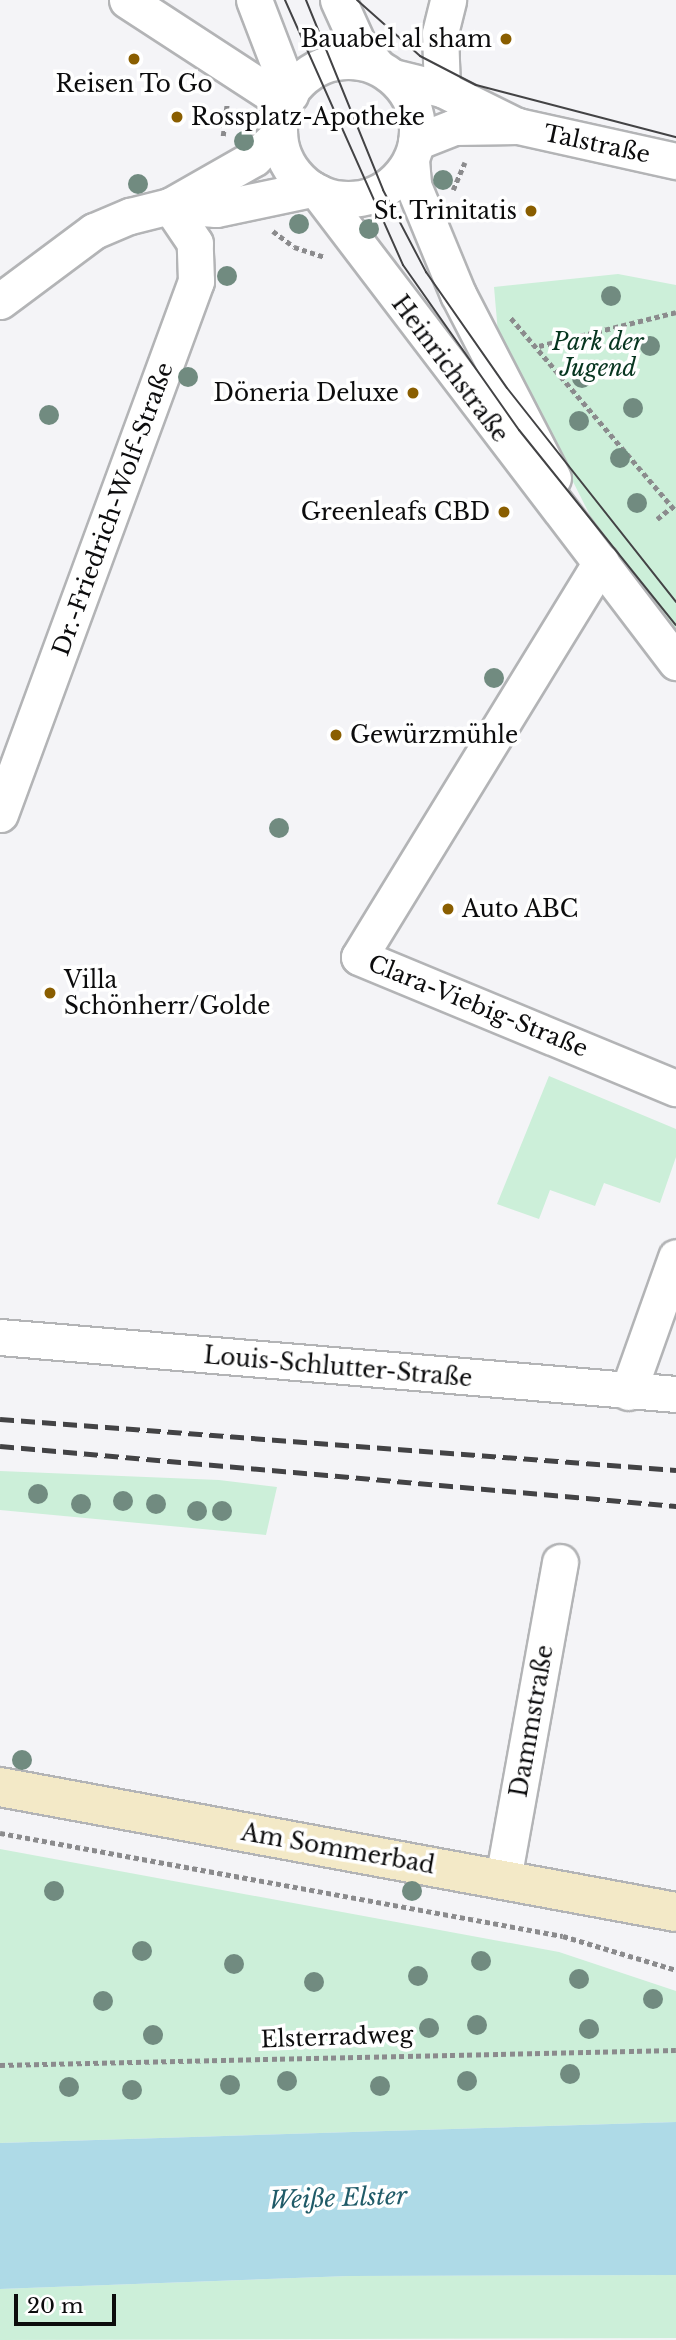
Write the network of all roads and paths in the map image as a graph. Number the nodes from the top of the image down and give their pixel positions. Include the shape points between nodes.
1 (127, 0) edge
2 (254, 0) edge
3 (338, 0) edge
4 (448, 0) edge
5 (385, 72) junction
6 (442, 89) junction
7 (285, 111) junction
8 (518, 126) junction
9 (413, 151) junction
10 (467, 156) dead end
11 (676, 161) edge
12 (315, 190) junction
13 (448, 204) dead end
14 (170, 206) junction
15 (0, 301) edge
16 (500, 307) dead end
17 (676, 312) edge
18 (539, 346) junction
19 (672, 506) junction
20 (676, 511) edge
21 (657, 519) dead end
22 (594, 553) junction
23 (676, 662) edge
24 (0, 814) edge
25 (676, 1088) edge
26 (676, 1257) edge
27 (0, 1338) edge
28 (628, 1392) junction
29 (676, 1394) edge
30 (560, 1562) dead end
31 (0, 1787) edge
32 (0, 1833) edge
33 (503, 1879) junction
34 (676, 1912) edge
35 (676, 1970) edge
36 (676, 2050) edge
37 (0, 2065) edge

1 - 7 street
2 - 7 street
3 - 5 street via 358,44
4 - 6 street via 440,33
5 - 6 street, Talstraße
5 - 7 street via 347,61 323,65
5 - 9 street via 413,106
6 - 8 street, Talstraße
7 - 12 street via 286,162
7 - 14 street via 254,158
8 - 9 street, Talstraße via 454,127
8 - 11 street, Talstraße
9 - 12 street via 394,182 368,196
9 - 22 street, Heinrichstraße via 413,185 458,294
10 - 13 path
12 - 14 street via 216,209
12 - 22 street, Heinrichstraße via 443,365
14 - 15 street via 94,231
14 - 24 street, Dr.-Friedrich-Wolf-Straße via 195,243 196,281
16 - 18 path
17 - 18 path
18 - 19 path
19 - 20 path
19 - 21 path
22 - 23 street, Heinrichstraße
22 - 25 street, Clara-Viebig-Straße via 359,957
26 - 28 street
27 - 28 street, Louis-Schlutter-Straße
28 - 29 street, Louis-Schlutter-Straße
30 - 33 street, Dammstraße
31 - 33 main road, Am Sommerbad
32 - 35 path via 563,1936
33 - 34 main road, Am Sommerbad
36 - 37 path, Elsterradweg

